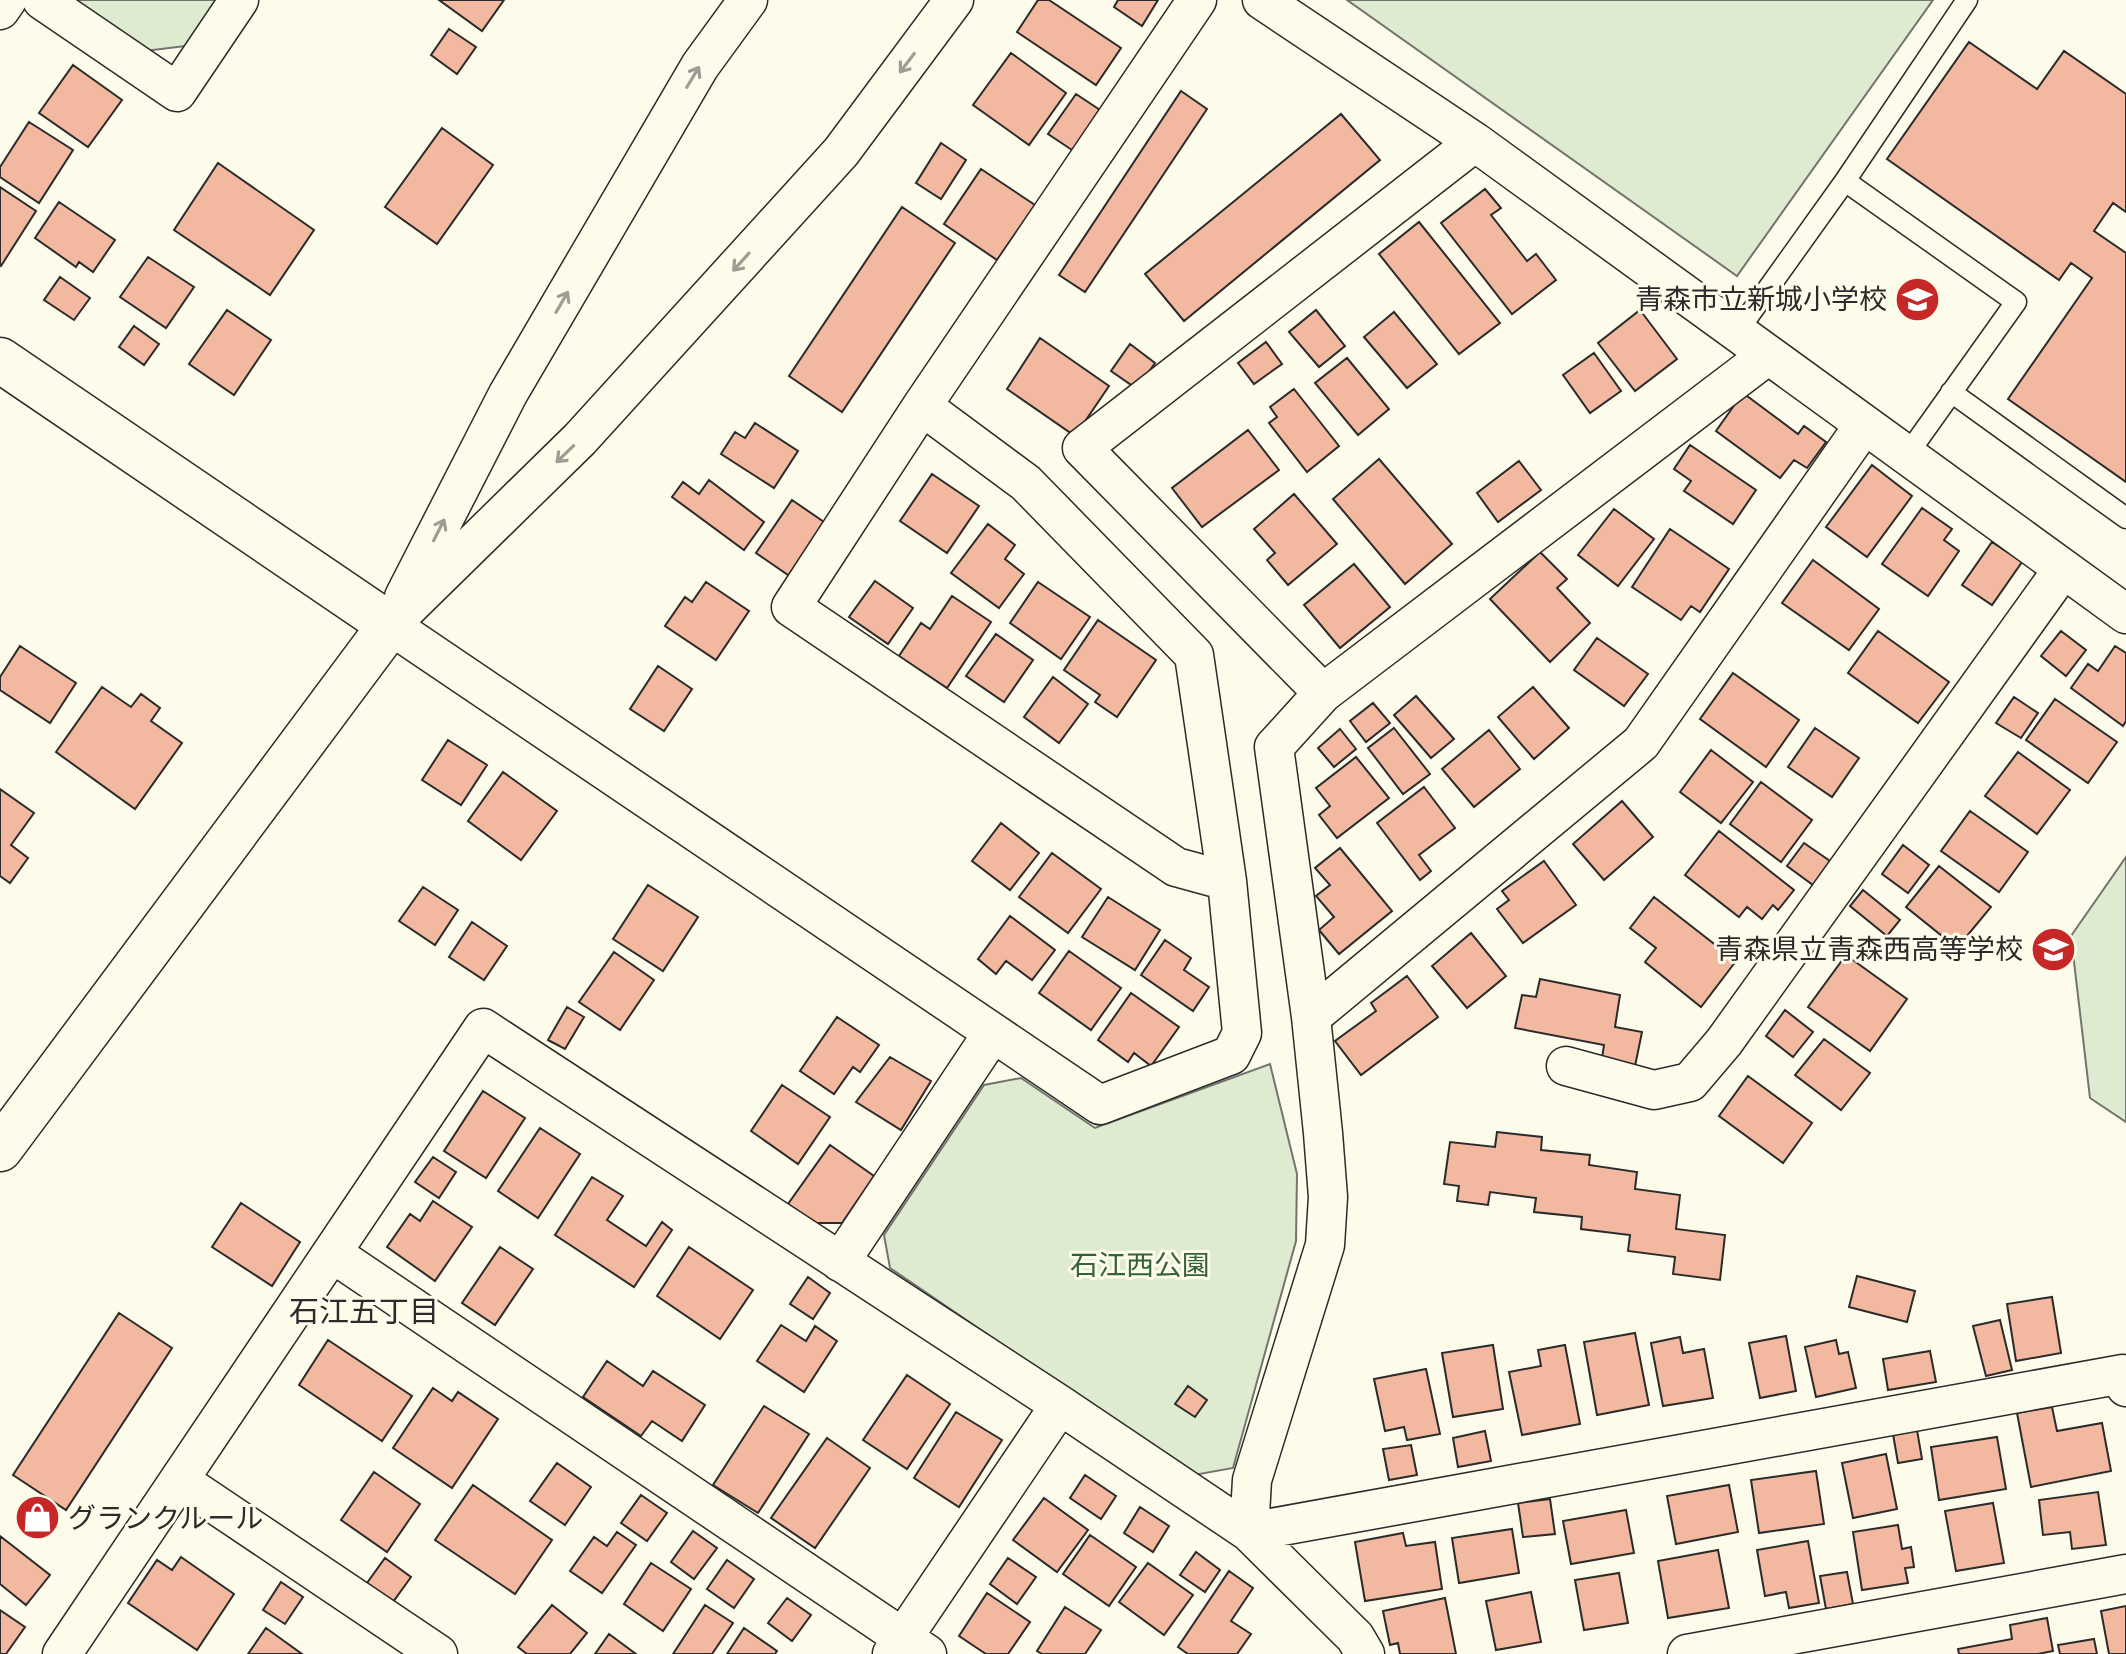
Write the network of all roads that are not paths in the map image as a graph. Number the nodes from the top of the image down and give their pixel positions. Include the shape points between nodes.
1 (7, 0) edge
2 (42, 0) edge
3 (239, 0) edge
4 (748, 0) edge
5 (954, 0) edge
6 (1197, 0) edge
7 (1262, 0) edge
8 (1967, 0) edge
9 (0, 10) edge
10 (1475, 142) junction
11 (1845, 181) junction
12 (1737, 332) junction
13 (1768, 355) junction
14 (0, 360) edge
15 (1951, 392) junction
16 (922, 406) junction
17 (1864, 425) junction
18 (1907, 455) junction
19 (2126, 518) edge
20 (2063, 569) junction
21 (2126, 614) edge
22 (390, 625) junction
23 (1323, 693) junction
24 (1227, 881) junction
25 (1311, 1017) junction
26 (992, 1034) junction
27 (1566, 1066) dead end
28 (0, 1149) edge
29 (332, 1253) junction
30 (840, 1262) junction
31 (2126, 1387) edge
32 (1060, 1405) junction
33 (179, 1480) junction
34 (1249, 1532) junction
35 (2126, 1574) edge
36 (908, 1649) edge
37 (62, 1654) edge
38 (438, 1654) edge
39 (1365, 1654) edge
40 (1687, 1654) edge

1 - 9 street
2 - 3 street via 177,92
22 -> 4 street via 508,394 700,66
5 -> 22 street via 841,152 580,439
6 - 16 street
7 - 10 street
8 - 11 lane
10 - 12 street
10 - 23 street via 1082,448
11 - 12 lane
11 - 15 lane via 2016,302
12 - 13 street
13 - 17 street
13 - 23 street
14 - 22 street
15 - 18 lane
15 - 19 lane
16 - 24 street via 1026,483 1194,655
16 - 24 street via 791,607 1176,867
17 - 18 street
17 - 25 street via 1641,743
18 - 20 street
20 - 21 street
20 - 27 street via 1690,1082 1654,1090
22 - 26 street
22 - 28 street
23 - 25 street via 1274,747
24 - 26 street via 1242,1033 1231,1055 1100,1105
25 - 34 street via 1328,1197 1325,1245 1252,1480
26 - 30 street
29 - 30 street via 483,1028
29 - 33 street
29 - 36 street
30 - 32 street
31 - 34 street via 2123,1374
32 - 34 street
32 - 36 street
33 - 37 street
33 - 38 street
34 - 39 street via 1355,1637
35 - 40 street

